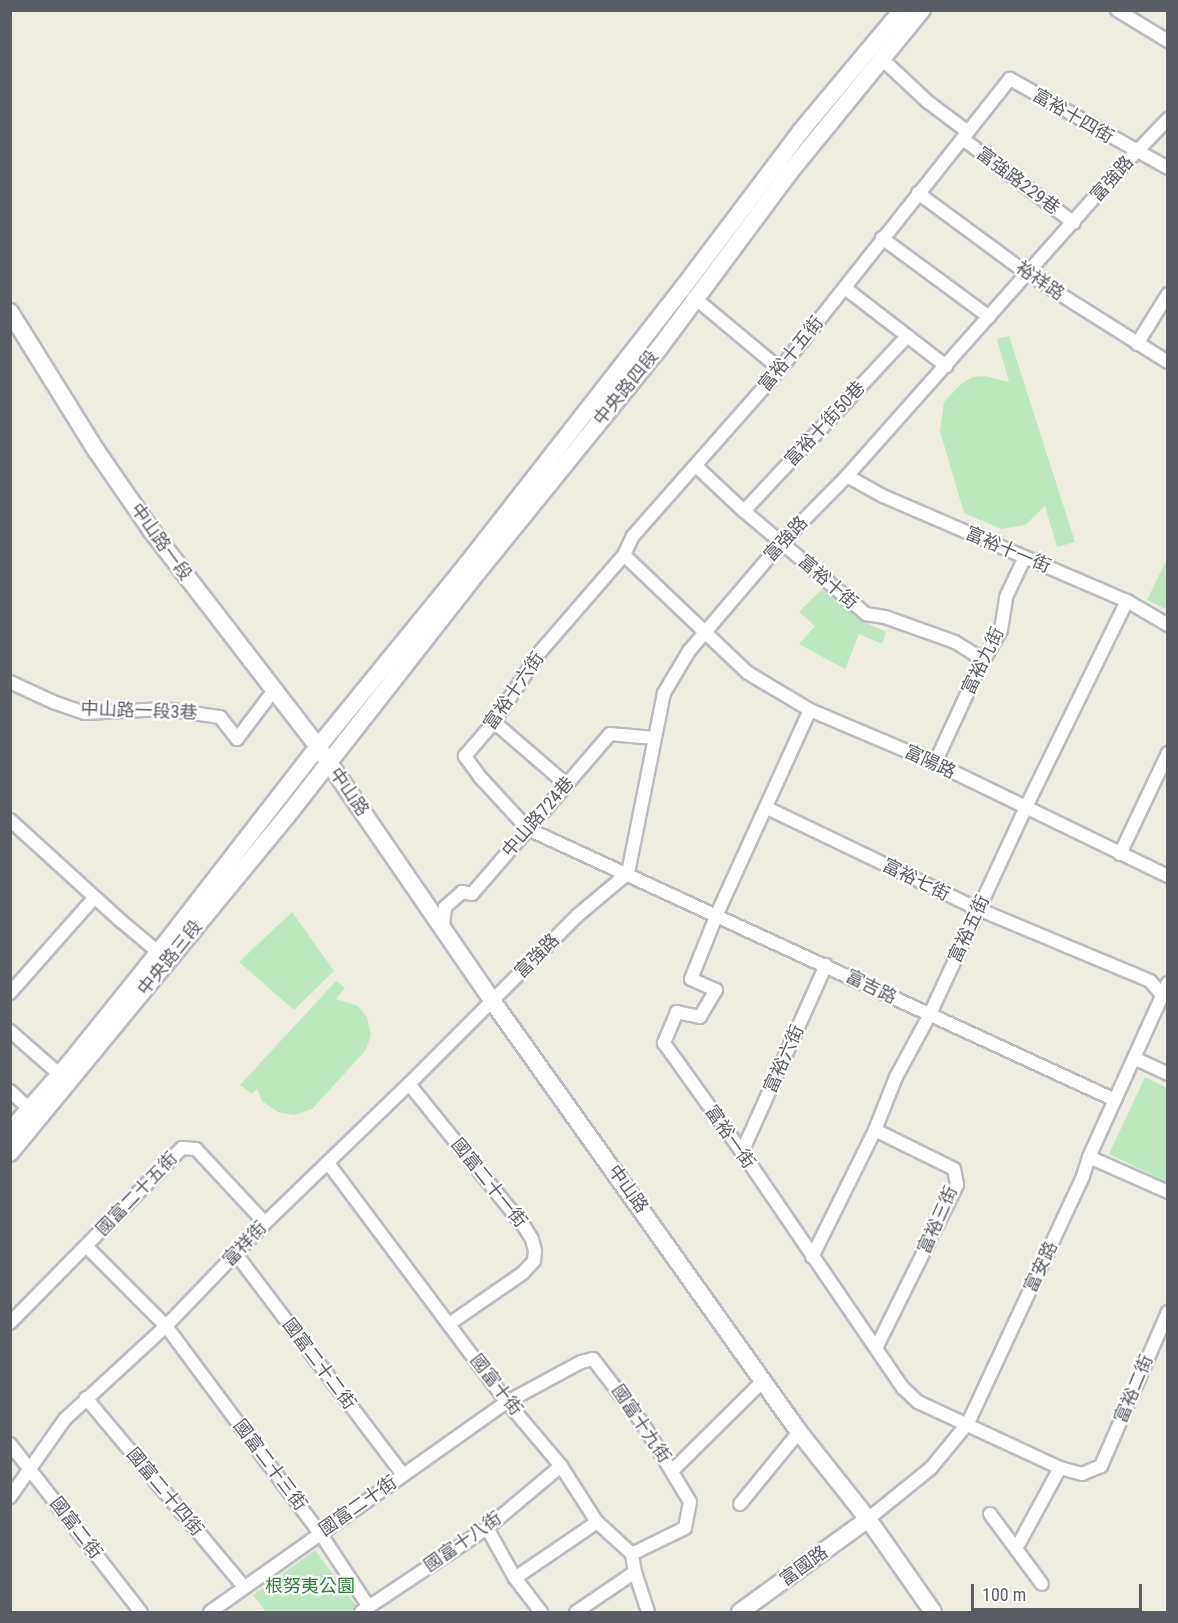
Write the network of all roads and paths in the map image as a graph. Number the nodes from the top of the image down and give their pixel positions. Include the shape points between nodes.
1 (902, 10) edge
2 (922, 10) edge
3 (1117, 10) edge
4 (1167, 41) edge
5 (882, 59) junction
6 (1167, 119) edge
7 (965, 136) junction
8 (1137, 152) junction
9 (1167, 168) edge
10 (918, 193) junction
11 (1074, 223) junction
12 (882, 238) junction
13 (1028, 274) junction
14 (845, 288) junction
15 (1167, 294) edge
16 (696, 299) junction
17 (10, 312) edge
18 (989, 317) junction
19 (906, 337) junction
20 (1137, 344) junction
21 (1167, 362) edge
22 (946, 366) junction
23 (780, 369) junction
24 (696, 466) junction
25 (847, 476) junction
26 (744, 511) junction
27 (782, 542) junction
28 (624, 555) junction
29 (1025, 557) junction
30 (1127, 601) junction
31 (1167, 625) edge
32 (703, 633) junction
33 (984, 660) junction
34 (10, 682) edge
35 (274, 690) junction
36 (810, 710) junction
37 (494, 722) junction
38 (654, 738) junction
39 (318, 747) junction
40 (1167, 753) edge
41 (328, 762) junction
42 (935, 763) junction
43 (567, 785) junction
44 (767, 808) junction
45 (1025, 809) junction
46 (10, 820) edge
47 (528, 829) junction
48 (1120, 854) junction
49 (628, 873) junction
50 (1167, 876) edge
51 (94, 898) junction
52 (978, 909) junction
53 (717, 914) junction
54 (443, 926) junction
55 (164, 956) junction
56 (826, 964) junction
57 (1167, 983) edge
58 (10, 993) edge
59 (1162, 995) junction
60 (493, 1002) junction
61 (929, 1016) junction
62 (10, 1031) edge
63 (1134, 1058) junction
64 (1167, 1074) edge
65 (64, 1078) junction
66 (409, 1084) junction
67 (10, 1091) edge
68 (1115, 1100) junction
69 (29, 1109) junction
70 (875, 1130) junction
71 (10, 1131) edge
72 (742, 1152) junction
73 (10, 1153) edge
74 (1089, 1157) junction
75 (328, 1163) junction
76 (1167, 1192) edge
77 (265, 1222) junction
78 (87, 1247) junction
79 (236, 1254) junction
80 (812, 1257) junction
81 (1167, 1312) edge
82 (10, 1323) edge
83 (449, 1324) junction
84 (166, 1326) junction
85 (876, 1348) junction
86 (764, 1380) junction
87 (86, 1398) junction
88 (507, 1402) junction
89 (968, 1423) junction
90 (799, 1432) junction
91 (10, 1444) edge
92 (561, 1466) junction
93 (1101, 1466) joint
94 (29, 1467) junction
95 (1060, 1468) junction
96 (672, 1471) junction
97 (403, 1475) junction
98 (10, 1497) edge
99 (740, 1504) dead end
100 (990, 1514) dead end
101 (868, 1520) junction
102 (597, 1522) junction
103 (487, 1528) junction
104 (320, 1533) junction
105 (1016, 1549) junction
106 (632, 1554) junction
107 (634, 1572) junction
108 (515, 1578) junction
109 (1042, 1584) dead end
110 (244, 1587) junction
111 (365, 1610) edge
112 (141, 1612) edge
113 (210, 1612) edge
114 (541, 1612) edge
115 (576, 1612) edge
116 (648, 1612) edge
117 (740, 1612) edge
118 (933, 1612) edge

1 - 39 street, 中央路四段 via 801,131 474,555
2 - 5 street, 中央路四段
3 - 4 street
5 - 7 street, 富強路229巷
5 - 16 street, 中央路四段 via 789,173
6 - 8 street, 富強路
7 - 8 street, 富裕十四街 via 1010,79
7 - 10 street
7 - 11 street, 富強路229巷
8 - 9 street, 富裕十四街
8 - 11 street, 富強路
10 - 12 street
10 - 13 street, 裕祥路
11 - 13 street, 富強路
12 - 14 street, 富裕十五街
12 - 18 street
13 - 18 street, 富強路
13 - 20 street, 裕祥路
14 - 19 street
14 - 23 street, 富裕十五街
15 - 20 street
16 - 23 street
16 - 41 street, 中央路四段
17 - 35 street, 中山路一段 via 151,530
18 - 22 street, 富強路
19 - 22 street
19 - 26 street, 富裕十街50巷
20 - 21 street, 裕祥路
22 - 25 street, 富強路
23 - 24 street, 富裕十五街
24 - 26 street, 富裕十街
24 - 28 street, 富裕十五街 via 633,536
25 - 27 street, 富強路
25 - 29 street, 富裕十一街 via 883,496
26 - 27 street, 富裕十街
27 - 32 street, 富強路
27 - 33 street, 富裕十街 via 866,614 955,642
28 - 32 street
28 - 37 street, 富裕十六街 via 540,652
29 - 30 street, 富裕十一街
29 - 33 street, 富裕九街 via 1006,597 1001,630
30 - 31 street, 富裕十一街
30 - 45 street, 富裕五街
32 - 36 street, 富陽路 via 748,673
32 - 38 street, 富強路 via 670,679
33 - 42 street, 富裕九街
34 - 35 street, 中山路一段3巷 via 85,713 165,709 220,717 237,739
35 - 39 street, 中山路一段
36 - 42 street, 富陽路
36 - 44 street, 富裕一街
37 - 43 street
37 - 47 street, 富裕十六街 via 465,756
38 - 43 street, 中山路724巷 via 610,735
38 - 49 street, 富強路
39 - 41 street, 中山路一段
39 - 55 street, 中央路三段
40 - 48 street
41 - 54 street, 中山路
41 - 55 street, 中央路三段
42 - 45 street, 富陽路
43 - 47 street, 中山路724巷
44 - 52 street, 富裕七街
44 - 53 street, 富裕一街
45 - 48 street, 富陽路
45 - 52 street, 富裕五街
46 - 51 street
47 - 49 street, 富裕十六街
47 - 54 street, 中山路724巷 via 472,894 462,892 445,907
48 - 50 street, 富陽路
49 - 53 street, 富吉路
49 - 60 street, 富強路 via 579,915
51 - 55 street
51 - 58 street
52 - 59 street, 富裕七街 via 1150,981
52 - 61 street, 富裕五街
53 - 56 street, 富吉路
53 - 72 street, 富裕一街 via 692,978 716,990 700,1017 677,1012 663,1043
54 - 60 street, 中山路
55 - 65 street, 中央路三段
56 - 61 street, 富吉路
56 - 72 street, 富裕六街
57 - 59 street, 富安路
59 - 63 street, 富安路
60 - 66 street, 富祥街
60 - 86 street, 中山路
61 - 68 street, 富吉路
61 - 70 street, 富裕五街 via 896,1077
62 - 65 street
63 - 64 street
63 - 68 street, 富安路
65 - 69 street, 中央路三段
65 - 73 street, 中央路三段
66 - 75 street, 富祥街
66 - 83 street, 國富二十一街 via 525,1228 535,1251 534,1261 523,1273
67 - 69 street
68 - 74 street, 富安路
69 - 71 street, 中央路三段
70 - 80 street, 富裕五街
70 - 85 street, 富裕三街 via 954,1169 957,1185
72 - 80 street, 富裕一街
74 - 76 street
74 - 89 street, 富安路
75 - 77 street, 富祥街
75 - 83 street, 國富十街
77 - 78 street, 國富二十五街 via 189,1146 182,1148
77 - 79 street, 富祥街
78 - 82 street, 國富二十五街
78 - 84 street, 國富二十三街
79 - 84 street, 富祥街
79 - 97 street, 國富二十二街
80 - 85 street, 富裕一街
81 - 93 street, 富裕二街
83 - 88 street, 國富十街
84 - 87 street, 富祥街
84 - 104 street, 國富二十三街
85 - 89 street, 富裕一街 via 909,1396
86 - 90 street, 中山路
86 - 96 street
87 - 94 street, 富祥街
87 - 110 street, 國富二十四街
88 - 92 street, 國富十街
88 - 96 street, 國富十九街 via 593,1359 643,1424
88 - 97 street, 國富二十街
89 - 95 street, 富裕一街
89 - 101 street, 富安路 via 931,1468
90 - 99 street
90 - 101 street, 中山路
91 - 94 street, 國富二街
92 - 102 street, 國富十街
92 - 103 street, 國富十八街
93 - 95 street, 富裕一街 via 1082,1474
94 - 98 street, 富祥街
94 - 112 street, 國富二街
95 - 105 street
96 - 106 street, 國富十九街 via 690,1502 685,1528
97 - 104 street, 國富二十街
100 - 105 street
101 - 117 street, 富國路
101 - 118 street, 中山路
102 - 106 street, 國富十街
102 - 108 street
103 - 108 street
103 - 111 street, 國富十八街
104 - 110 street, 國富二十街
104 - 111 street, 國富二十三街
105 - 109 street
106 - 107 street
107 - 115 street
107 - 116 street
108 - 114 street
110 - 113 street, 國富二十街

